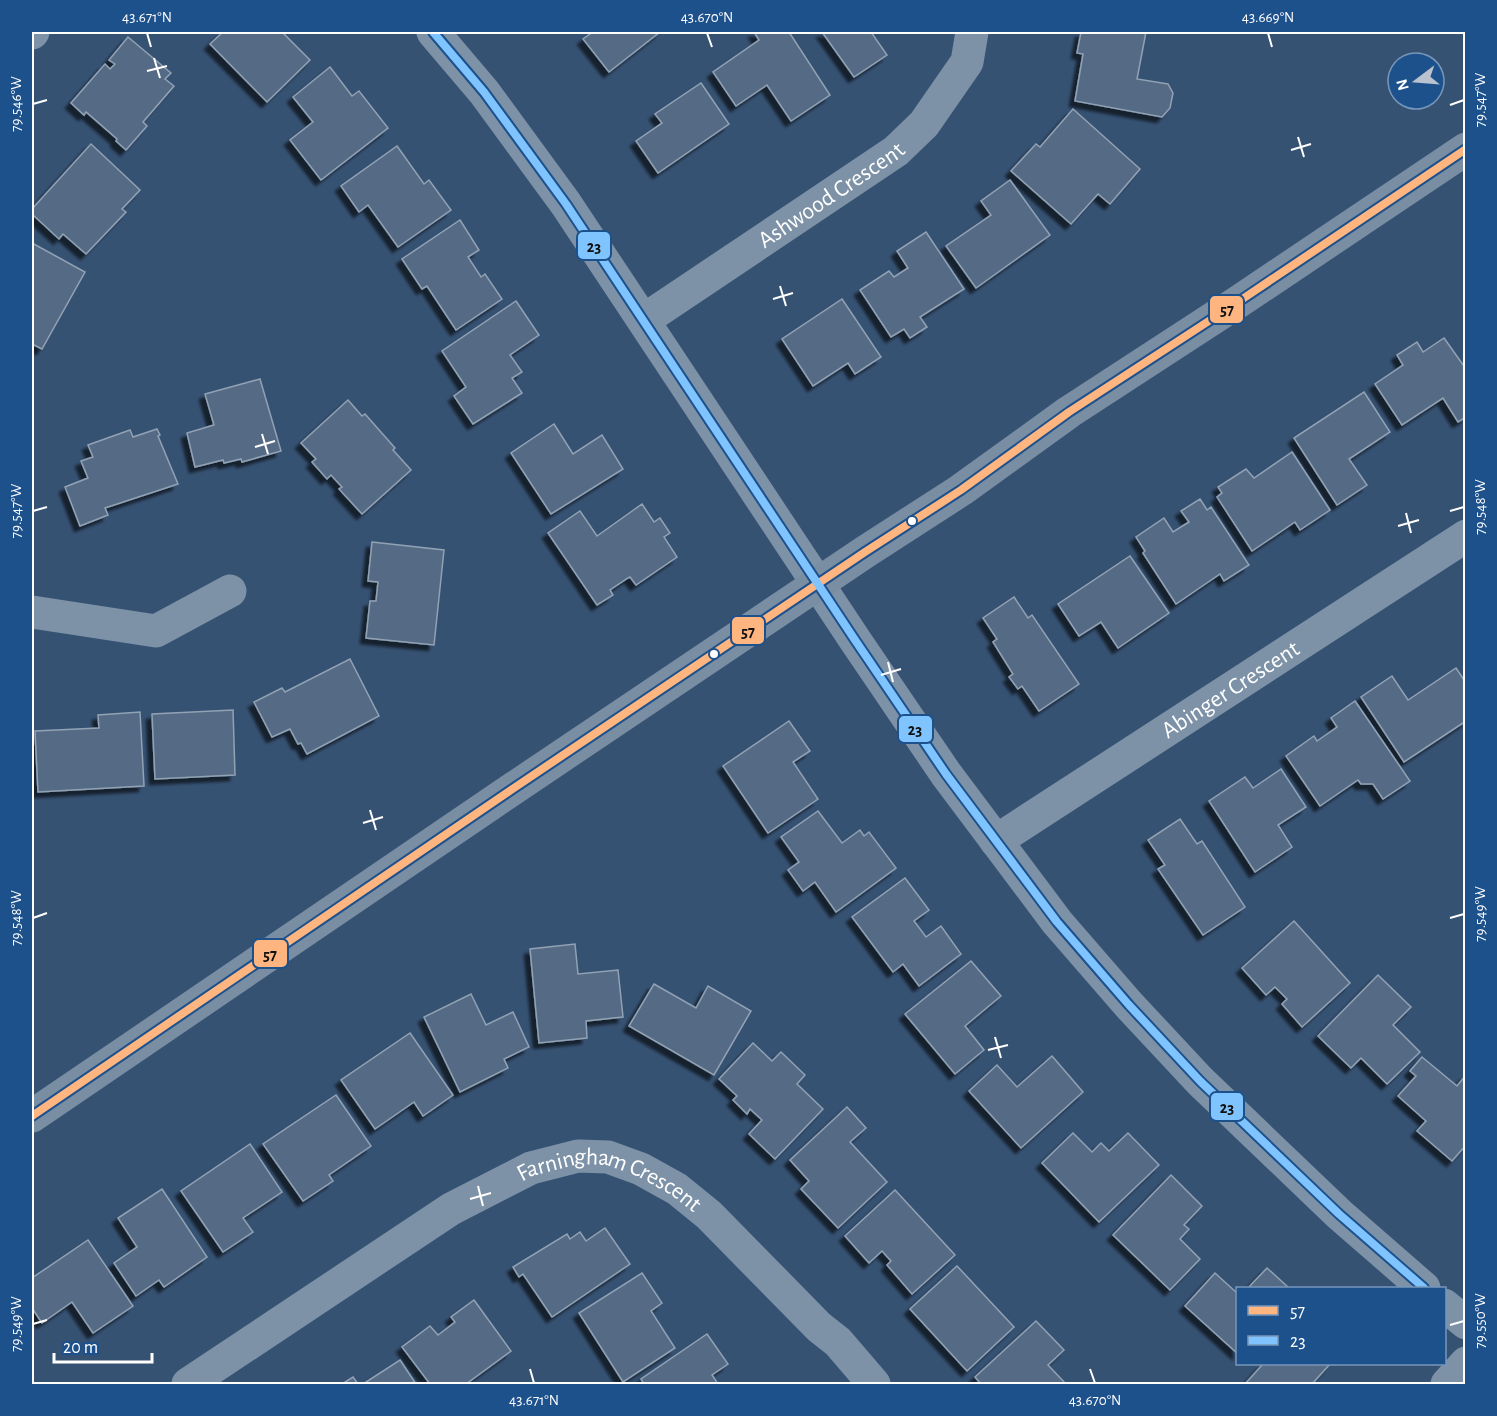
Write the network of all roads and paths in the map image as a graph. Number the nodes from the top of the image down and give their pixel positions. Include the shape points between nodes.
1 (433, 32) edge
2 (972, 32) edge
3 (1466, 149) edge
4 (644, 321) junction
5 (1466, 536) edge
6 (818, 584) junction
7 (230, 591) dead end
8 (32, 612) edge
9 (996, 841) junction
10 (32, 1116) edge
11 (1423, 1287) edge
12 (1446, 1307) edge
13 (1466, 1323) edge
14 (1466, 1363) edge
15 (188, 1384) edge
16 (874, 1384) edge
17 (1447, 1384) edge

1 - 4 street via 484,92 566,204
2 - 4 street, Ashwood Crescent via 968,62 924,124 896,152
3 - 6 main road
4 - 6 street
5 - 9 street, Abinger Crescent
6 - 9 street
6 - 10 main road
7 - 8 street via 156,631
9 - 11 street via 1057,922 1200,1081 1339,1214
12 - 13 street
14 - 17 street
15 - 16 street, Farningham Crescent via 451,1209 531,1168 578,1156 608,1157 677,1189 709,1215 838,1342

